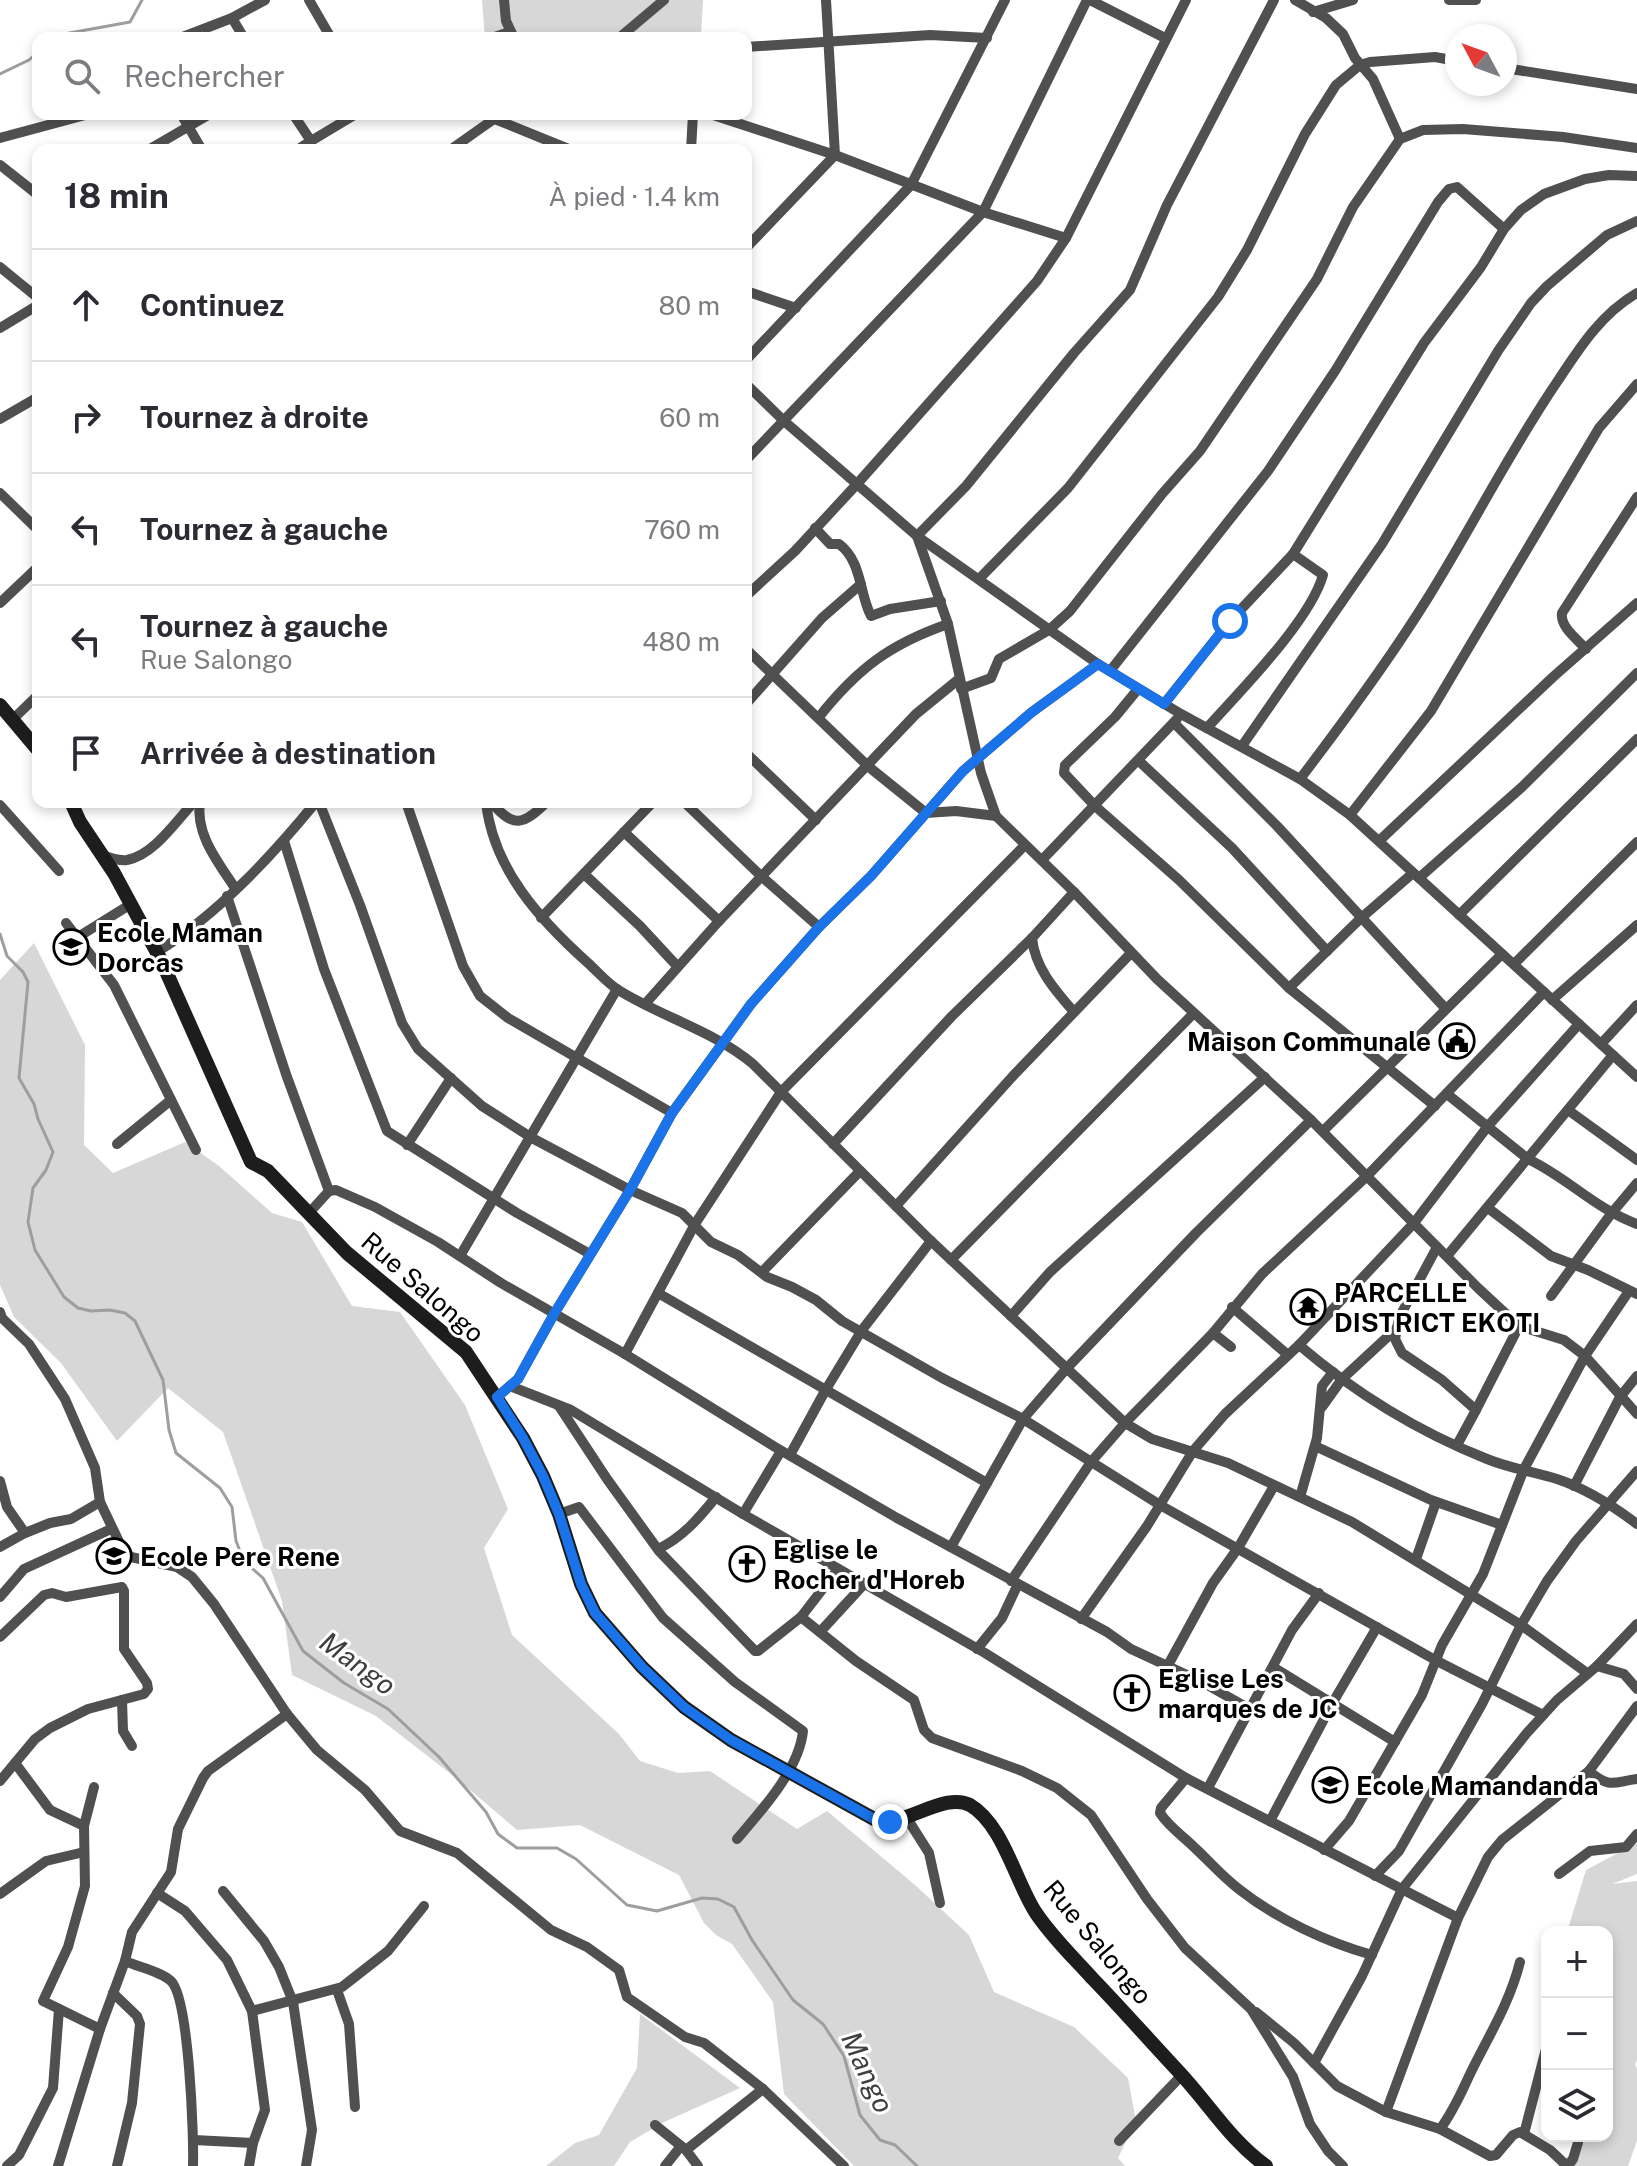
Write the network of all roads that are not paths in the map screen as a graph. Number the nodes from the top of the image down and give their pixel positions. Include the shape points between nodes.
1 (265, 0) edge
2 (309, 0) edge
3 (504, 0) edge
4 (664, 0) edge
5 (826, 0) edge
6 (1005, 0) edge
7 (1089, 0) edge
8 (1186, 0) edge
9 (1274, 0) edge
10 (1295, 0) edge
11 (1353, 0) edge
12 (1449, 0) edge
13 (1476, 0) edge
14 (1313, 12) junction
15 (232, 18) junction
16 (196, 32) edge
17 (240, 32) edge
18 (328, 32) edge
19 (511, 32) edge
20 (626, 32) edge
21 (987, 38) junction
22 (1165, 38) junction
23 (826, 41) junction
24 (752, 47) edge
25 (1445, 59) edge
26 (1360, 65) junction
27 (1517, 70) edge
28 (1637, 89) edge
29 (67, 120) edge
30 (184, 120) edge
31 (201, 120) edge
32 (297, 120) edge
33 (346, 120) edge
34 (494, 120) edge
35 (505, 120) edge
36 (693, 120) edge
37 (728, 120) edge
38 (188, 128) junction
39 (0, 138) edge
40 (1400, 139) junction
41 (311, 141) junction
42 (159, 144) edge
43 (198, 144) edge
44 (306, 144) edge
45 (459, 144) edge
46 (558, 144) edge
47 (691, 144) edge
48 (1637, 148) edge
49 (835, 155) junction
50 (0, 165) edge
51 (1637, 176) edge
52 (911, 185) junction
53 (32, 190) edge
54 (983, 212) junction
55 (1637, 221) edge
56 (1504, 229) junction
57 (1066, 238) junction
58 (752, 242) edge
59 (0, 267) edge
60 (32, 293) edge
61 (752, 293) edge
62 (1637, 293) edge
63 (796, 308) junction
64 (32, 309) edge
65 (0, 328) edge
66 (752, 354) edge
67 (1637, 384) edge
68 (752, 390) edge
69 (32, 400) edge
70 (0, 419) edge
71 (784, 421) junction
72 (752, 454) edge
73 (857, 484) junction
74 (1, 496) edge
75 (1637, 497) edge
76 (32, 524) edge
77 (815, 528) junction
78 (917, 536) junction
79 (1293, 554) junction
80 (32, 573) edge
81 (979, 579) junction
82 (861, 584) junction
83 (752, 590) edge
84 (941, 601) junction
85 (0, 603) edge
86 (1637, 603) edge
87 (948, 624) junction
88 (1049, 630) junction
89 (1586, 649) junction
90 (752, 654) edge
91 (1098, 664) junction
92 (1110, 671) junction
93 (773, 673) junction
94 (1637, 673) edge
95 (960, 684) junction
96 (1138, 689) junction
97 (752, 697) edge
98 (32, 701) edge
99 (1164, 704) junction
100 (0, 705) edge
101 (819, 717) junction
102 (1177, 719) junction
103 (12, 720) junction
104 (1207, 728) junction
105 (1637, 739) edge
106 (32, 743) edge
107 (1242, 746) junction
108 (978, 757) junction
109 (752, 759) edge
110 (1139, 761) junction
111 (869, 767) junction
112 (1300, 779) junction
113 (0, 805) edge
114 (1095, 806) junction
115 (74, 808) edge
116 (188, 808) edge
117 (200, 808) edge
118 (313, 808) edge
119 (320, 808) edge
120 (408, 808) edge
121 (488, 808) edge
122 (495, 808) edge
123 (541, 808) edge
124 (647, 808) edge
125 (690, 808) edge
126 (926, 813) junction
127 (1350, 815) junction
128 (996, 816) junction
129 (816, 820) junction
130 (175, 822) junction
131 (201, 831) junction
132 (624, 832) junction
133 (284, 841) junction
134 (1379, 841) junction
135 (1637, 842) edge
136 (1025, 845) junction
137 (102, 855) junction
138 (1042, 860) junction
139 (59, 871) dead end
140 (584, 874) junction
141 (761, 876) junction
142 (1416, 876) junction
143 (235, 888) junction
144 (1074, 892) junction
145 (227, 896) junction
146 (131, 904) junction
147 (1459, 915) junction
148 (541, 918) junction
149 (1360, 919) junction
150 (719, 921) junction
151 (66, 923) dead end
152 (1637, 925) edge
153 (819, 927) junction
154 (78, 937) junction
155 (1032, 938) junction
156 (1327, 951) junction
157 (157, 952) junction
158 (1131, 953) junction
159 (1502, 954) junction
160 (1514, 964) junction
161 (677, 966) junction
162 (1289, 988) junction
163 (617, 989) junction
164 (1548, 996) junction
165 (645, 1004) junction
166 (1637, 1005) edge
167 (1445, 1008) junction
168 (1074, 1012) junction
169 (1193, 1014) junction
170 (1579, 1024) junction
171 (723, 1043) junction
172 (1601, 1044) junction
173 (1613, 1055) junction
174 (576, 1058) junction
175 (1388, 1067) junction
176 (1265, 1077) junction
177 (1637, 1077) edge
178 (451, 1078) junction
179 (781, 1092) junction
180 (1447, 1094) junction
181 (171, 1100) junction
182 (1435, 1106) junction
183 (1568, 1110) junction
184 (672, 1113) junction
185 (1311, 1120) junction
186 (1488, 1126) junction
187 (1323, 1131) junction
188 (532, 1138) junction
189 (117, 1144) dead end
190 (833, 1144) junction
191 (407, 1145) junction
192 (196, 1150) dead end
193 (1528, 1159) junction
194 (1637, 1160) edge
195 (860, 1171) junction
196 (1367, 1176) junction
197 (1637, 1183) edge
198 (630, 1190) junction
199 (329, 1191) junction
200 (496, 1200) junction
201 (896, 1206) junction
202 (1488, 1208) junction
203 (309, 1213) junction
204 (1611, 1214) junction
205 (1414, 1223) junction
206 (695, 1224) junction
207 (1637, 1224) edge
208 (931, 1241) junction
209 (1437, 1247) junction
210 (590, 1254) junction
211 (460, 1256) junction
212 (1447, 1256) junction
213 (951, 1260) junction
214 (1575, 1265) junction
215 (762, 1272) junction
216 (1633, 1292) edge
217 (658, 1293) junction
218 (1551, 1296) dead end
219 (1232, 1307) junction
220 (554, 1314) junction
221 (1, 1316) edge
222 (1011, 1316) junction
223 (1519, 1326) junction
224 (1396, 1329) junction
225 (862, 1330) junction
226 (1213, 1333) junction
227 (1299, 1345) junction
228 (1231, 1347) dead end
229 (625, 1354) junction
230 (1288, 1355) junction
231 (1585, 1356) junction
232 (1067, 1368) junction
233 (1337, 1376) junction
234 (1637, 1376) edge
235 (510, 1386) junction
236 (825, 1391) junction
237 (497, 1397) junction
238 (1620, 1397) junction
239 (559, 1405) junction
240 (1476, 1410) junction
241 (1637, 1414) edge
242 (1023, 1419) junction
243 (1125, 1423) junction
244 (1457, 1445) junction
245 (1315, 1446) junction
246 (1193, 1451) junction
247 (786, 1453) junction
248 (1091, 1462) junction
249 (1524, 1469) junction
250 (1637, 1471) edge
251 (0, 1481) edge
252 (987, 1483) junction
253 (1274, 1486) junction
254 (1574, 1486) junction
255 (716, 1497) junction
256 (1300, 1497) junction
257 (100, 1502) junction
258 (1436, 1502) junction
259 (1610, 1504) junction
260 (1160, 1505) junction
261 (559, 1514) junction
262 (743, 1514) junction
263 (1637, 1524) edge
264 (1502, 1525) junction
265 (111, 1529) junction
266 (25, 1533) junction
267 (0, 1547) edge
268 (951, 1547) junction
269 (1238, 1548) junction
270 (658, 1549) junction
271 (1416, 1559) junction
272 (838, 1569) junction
273 (1014, 1582) junction
274 (865, 1583) junction
275 (1319, 1593) junction
276 (1470, 1594) junction
277 (0, 1597) edge
278 (801, 1617) junction
279 (1081, 1619) junction
280 (1637, 1624) edge
281 (1521, 1625) junction
282 (1377, 1627) junction
283 (820, 1632) junction
284 (0, 1637) edge
285 (977, 1649) junction
286 (1437, 1661) junction
287 (1597, 1666) junction
288 (1167, 1667) junction
289 (1273, 1667) junction
290 (1587, 1673) junction
291 (1489, 1688) junction
292 (1637, 1689) edge
293 (122, 1700) junction
294 (1332, 1704) junction
295 (1637, 1706) edge
296 (1248, 1708) junction
297 (287, 1714) junction
298 (1543, 1715) junction
299 (1395, 1742) junction
300 (132, 1746) dead end
301 (15, 1763) junction
302 (1589, 1771) junction
303 (788, 1772) junction
304 (1186, 1778) junction
305 (1637, 1779) edge
306 (0, 1781) edge
307 (94, 1787) dead end
308 (1208, 1788) junction
309 (905, 1815) junction
310 (1270, 1821) junction
311 (84, 1826) junction
312 (1637, 1834) edge
313 (737, 1839) dead end
314 (1324, 1850) junction
315 (84, 1852) junction
316 (1559, 1874) dead end
317 (1375, 1876) junction
318 (1402, 1889) junction
319 (223, 1891) dead end
320 (157, 1893) junction
321 (0, 1894) edge
322 (940, 1903) dead end
323 (424, 1906) dead end
324 (1458, 1918) junction
325 (1372, 1955) junction
326 (125, 1961) junction
327 (1520, 1962) dead end
328 (337, 1990) junction
329 (113, 1993) junction
330 (293, 2002) junction
331 (59, 2009) junction
332 (1251, 2009) junction
333 (252, 2011) junction
334 (100, 2029) junction
335 (1314, 2063) junction
336 (1541, 2068) edge
337 (1182, 2075) junction
338 (763, 2089) junction
339 (355, 2107) dead end
340 (1386, 2112) junction
341 (655, 2125) dead end
342 (1440, 2129) junction
343 (1524, 2134) junction
344 (194, 2140) junction
345 (1119, 2141) dead end
346 (1578, 2142) edge
347 (253, 2143) junction
348 (683, 2148) junction
349 (7, 2166) edge
350 (58, 2166) edge
351 (117, 2166) edge
352 (193, 2166) edge
353 (249, 2166) edge
354 (306, 2166) edge
355 (665, 2166) edge
356 (698, 2166) edge
357 (844, 2166) edge
358 (1266, 2166) edge
359 (1343, 2166) edge
360 (1567, 2166) edge

1 - 15 street
2 - 18 street
3 - 19 street
4 - 20 street
5 - 23 street
6 - 21 street
7 - 22 street
7 - 54 street
8 - 22 street
9 - 78 street via 1167,205 1130,290 966,486
10 - 14 street
11 - 14 street
12 - 13 street
14 - 26 street via 1343,34
15 - 16 street
15 - 17 street
21 - 23 street via 930,35
21 - 52 street
22 - 57 street
23 - 24 street
23 - 49 street
25 - 26 street
26 - 40 street via 1373,79
26 - 81 street via 1320,108 1247,250 1203,318 1068,488
27 - 28 street
29 - 39 street
30 - 38 street
31 - 38 street
32 - 41 street
33 - 41 street
34 - 45 street
35 - 46 street
36 - 47 street
37 - 49 street
38 - 42 street
38 - 43 street
40 - 48 street via 1423,130 1463,129
40 - 88 street via 1234,404 1084,595
41 - 44 street
49 - 52 street
49 - 58 street
50 - 53 street
51 - 56 street via 1609,175 1553,190 1521,210
52 - 54 street
52 - 63 street
54 - 57 street
54 - 71 street
55 - 107 street via 1607,235 1531,303 1382,544
56 - 79 street via 1424,343
56 - 92 street via 1457,187 1449,189 1268,471
57 - 73 street via 1037,281
59 - 60 street
61 - 63 street
62 - 112 street via 1602,318 1574,356 1430,594
63 - 66 street
64 - 65 street
67 - 127 street via 1599,428 1431,711
68 - 71 street
69 - 70 street
71 - 72 street
71 - 73 street
73 - 77 street
73 - 78 street
74 - 76 street
75 - 89 street via 1562,613 1564,625
77 - 82 street via 830,544 845,548
77 - 83 street
78 - 81 street
78 - 84 street
79 - 99 street via 1230,621
79 - 104 street via 1323,575 1314,595 1282,642
80 - 85 street
81 - 88 street
82 - 84 street via 871,616
82 - 93 street
84 - 87 street
86 - 89 street
87 - 95 street
87 - 101 street via 879,656
88 - 91 street
88 - 95 street via 999,659 991,678
89 - 134 street
90 - 93 street
91 - 92 street
91 - 108 street
92 - 96 street
93 - 97 street
93 - 101 street
94 - 142 street via 1522,787
95 - 108 street
95 - 111 street via 916,714
96 - 99 street
96 - 114 street via 1062,768
98 - 103 street
99 - 102 street
100 - 103 street
101 - 111 street
102 - 104 street
102 - 110 street
102 - 149 street
103 - 106 street
104 - 107 street
105 - 147 street
107 - 112 street
108 - 126 street
108 - 128 street
109 - 129 street
110 - 114 street
110 - 156 street via 1232,848
111 - 126 street
111 - 129 street
112 - 127 street
113 - 139 street
114 - 138 street
114 - 162 street
115 - 137 street, Rue Salongo
116 - 130 street
117 - 131 street
118 - 133 street
119 - 178 street via 402,1023 418,1049
120 - 174 street via 470,982 493,1008
121 - 148 street via 488,827 498,852
122 - 123 street via 515,822
124 - 132 street
125 - 141 street
126 - 128 street
126 - 153 street
127 - 134 street
128 - 136 street
129 - 141 street
130 - 131 street
130 - 137 street via 130,859
131 - 143 street
132 - 140 street
132 - 150 street
133 - 143 street
133 - 191 street via 324,969 383,1126
134 - 142 street
135 - 160 street
136 - 138 street
136 - 179 street
137 - 146 street, Rue Salongo
138 - 144 street
140 - 148 street
140 - 161 street
141 - 150 street
141 - 153 street
142 - 147 street
142 - 149 street
143 - 145 street
144 - 155 street
144 - 158 street
145 - 157 street
145 - 199 street
146 - 154 street
146 - 157 street, Rue Salongo
147 - 159 street
148 - 163 street
149 - 156 street
149 - 167 street
150 - 161 street
151 - 154 street
152 - 164 street
153 - 171 street
154 - 181 street via 114,985
155 - 168 street via 1044,972
155 - 190 street
156 - 162 street
157 - 203 street, Rue Salongo via 247,1156
158 - 168 street
158 - 169 street
159 - 160 street
159 - 167 street
160 - 164 street
161 - 165 street
162 - 175 street
163 - 165 street
163 - 174 street
164 - 170 street
164 - 180 street
165 - 171 street
166 - 172 street
167 - 175 street
168 - 201 street
169 - 176 street
169 - 213 street
170 - 172 street
170 - 186 street
171 - 179 street
171 - 184 street
172 - 173 street
173 - 177 street
173 - 183 street
174 - 184 street
174 - 188 street
175 - 182 street
175 - 187 street
176 - 185 street
176 - 222 street via 1050,1272
178 - 188 street via 482,1106
178 - 191 street
179 - 190 street
179 - 206 street
180 - 182 street
180 - 186 street
181 - 189 street
181 - 192 street
182 - 196 street
183 - 193 street
183 - 194 street
184 - 198 street
185 - 187 street
185 - 232 street
186 - 193 street
186 - 205 street
187 - 196 street
188 - 198 street
188 - 200 street
190 - 195 street
191 - 200 street
193 - 202 street
193 - 204 street
195 - 201 street
195 - 215 street
196 - 205 street
196 - 219 street
197 - 204 street
198 - 206 street
198 - 210 street
199 - 203 street
199 - 211 street via 375,1207
200 - 210 street
200 - 211 street
201 - 208 street
202 - 212 street
202 - 214 street via 1551,1256
203 - 237 street, Rue Salongo via 347,1253 458,1342
204 - 207 street
204 - 214 street
205 - 209 street
205 - 227 street
206 - 215 street via 711,1242
206 - 217 street
208 - 213 street
208 - 225 street
209 - 212 street
209 - 224 street
210 - 220 street
211 - 220 street
212 - 223 street
213 - 222 street
214 - 216 street
214 - 218 street
215 - 225 street
216 - 231 street
217 - 229 street
217 - 236 street
219 - 226 street
219 - 230 street
220 - 229 street
220 - 235 street
221 - 257 street via 48,1368 65,1399 95,1468
222 - 232 street
223 - 231 street via 1564,1340
223 - 240 street
224 - 233 street
224 - 240 street via 1402,1353
225 - 236 street
225 - 242 street
226 - 228 street
226 - 243 street
227 - 230 street
227 - 233 street
229 - 247 street
230 - 246 street
231 - 238 street
231 - 249 street
232 - 242 street
232 - 243 street
233 - 244 street
233 - 245 street via 1322,1407
234 - 238 street
235 - 237 street
235 - 239 street
236 - 247 street
236 - 252 street
237 - 261 street, Rue Salongo
238 - 241 street
238 - 254 street
239 - 255 street
239 - 270 street
240 - 244 street
242 - 248 street
242 - 252 street
243 - 246 street via 1152,1439
243 - 248 street
244 - 249 street
245 - 256 street
245 - 258 street
246 - 253 street
246 - 260 street
247 - 262 street
247 - 268 street
248 - 260 street
248 - 273 street
249 - 254 street
249 - 264 street
250 - 259 street
251 - 266 street via 7,1507
252 - 268 street
253 - 256 street
253 - 269 street
254 - 259 street
255 - 262 street
255 - 270 street via 676,1541
256 - 271 street
257 - 265 street
257 - 266 street via 71,1519
258 - 264 street
258 - 271 street
259 - 263 street
259 - 281 street via 1576,1541
260 - 269 street
260 - 279 street
261 - 303 street, Rue Salongo via 595,1613 642,1667 695,1716
261 - 303 street via 579,1507 666,1621 735,1682 803,1731
262 - 272 street
264 - 276 street
265 - 277 street via 24,1569
265 - 297 street via 126,1555 177,1567 192,1577
266 - 267 street
268 - 273 street
269 - 275 street
269 - 288 street
270 - 278 street via 755,1651
271 - 276 street
272 - 274 street
272 - 278 street
273 - 279 street
273 - 285 street via 1002,1618
274 - 283 street
274 - 285 street
275 - 282 street
275 - 289 street
276 - 281 street
276 - 286 street
278 - 283 street
279 - 288 street
280 - 287 street
281 - 290 street
281 - 291 street
282 - 286 street
282 - 294 street
283 - 332 street via 914,1700 932,1738 1022,1771 1057,1788 1091,1815 1185,1948
284 - 293 street via 44,1595 66,1597 122,1587 124,1649 148,1689
285 - 304 street
286 - 291 street
286 - 299 street
287 - 290 street
287 - 292 street via 1624,1674
288 - 296 street
289 - 294 street
289 - 296 street
290 - 298 street
291 - 298 street
291 - 317 street via 1399,1851
293 - 300 street via 123,1731
293 - 301 street via 50,1728
294 - 299 street
294 - 310 street
295 - 302 street
296 - 308 street
297 - 320 street via 205,1774 179,1825 172,1870
297 - 338 street via 317,1750 365,1790 395,1828 461,1855 551,1930 619,1970 627,1997 685,2037 704,2043
298 - 318 street
299 - 314 street via 1349,1821
301 - 306 street
301 - 311 street via 50,1810
302 - 305 street via 1612,1785
302 - 324 street via 1502,1840
303 - 309 street, Rue Salongo via 882,1822
303 - 313 street
304 - 308 street
304 - 325 street via 1161,1808 1171,1826 1252,1899
307 - 311 street
308 - 310 street
309 - 322 street via 929,1853
309 - 337 street, Rue Salongo via 957,1802 985,1819 1037,1915
310 - 314 street
311 - 315 street
312 - 316 street via 1626,1847 1590,1851
314 - 317 street
315 - 321 street via 46,1861
315 - 331 street via 85,1886 70,1943 43,1998
317 - 318 street
318 - 324 street
318 - 325 street
319 - 330 street via 272,1954
320 - 326 street via 132,1932
320 - 333 street via 185,1911 227,1960
323 - 328 street via 392,1947
324 - 340 street
325 - 335 street
326 - 329 street
326 - 344 street via 167,1978 176,1989 184,2020
327 - 342 street via 1494,2028
328 - 330 street
328 - 339 street via 349,2020
329 - 334 street
329 - 351 street via 140,2024 132,2103
330 - 333 street
330 - 354 street via 312,2130
331 - 334 street
331 - 349 street via 54,2085 19,2155
332 - 335 street
332 - 359 street via 1293,2077 1310,2124
333 - 347 street via 265,2108
334 - 350 street
335 - 340 street via 1337,2086
336 - 343 street
337 - 345 street
337 - 358 street, Rue Salongo via 1225,2129
338 - 348 street
338 - 357 street
340 - 342 street
341 - 348 street
342 - 343 street via 1490,2156 1516,2133
343 - 360 street
344 - 347 street
344 - 352 street
346 - 360 street
347 - 353 street
348 - 355 street
348 - 356 street

